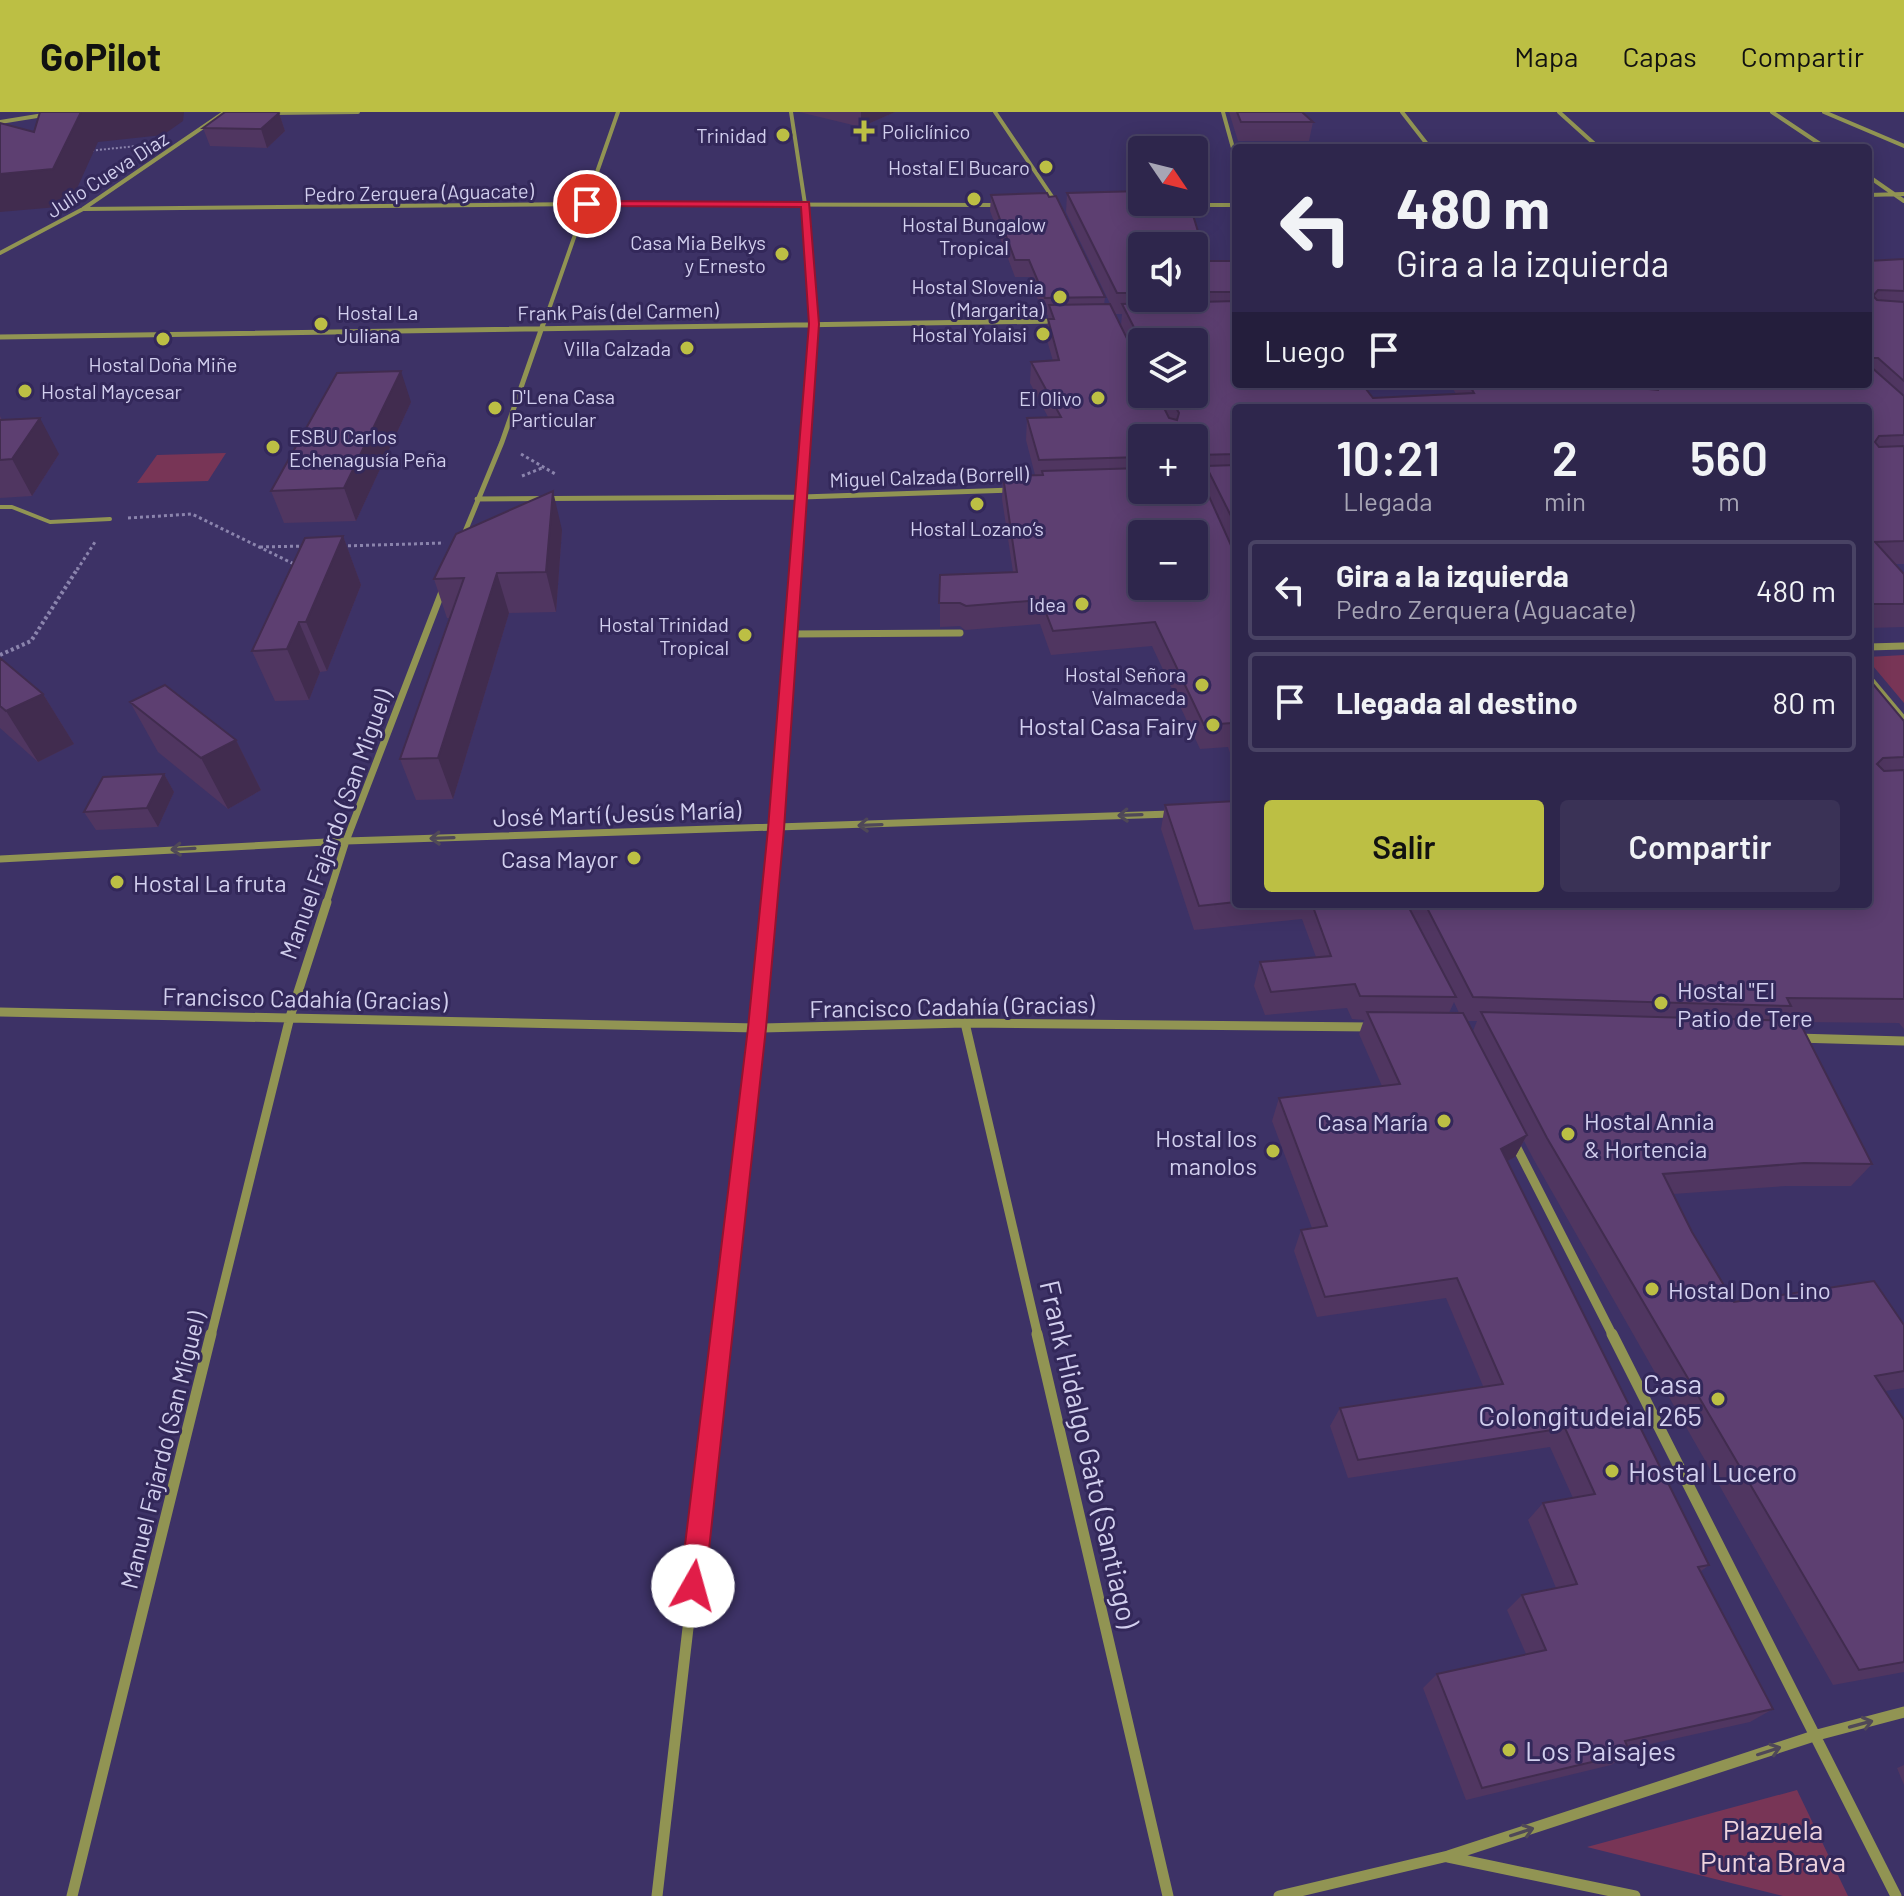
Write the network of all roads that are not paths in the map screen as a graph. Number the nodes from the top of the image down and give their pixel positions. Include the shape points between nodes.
1 (62, 112) edge
2 (358, 112) edge
3 (618, 112) edge
4 (791, 112) edge
5 (995, 112) edge
6 (1223, 112) edge
7 (1402, 112) edge
8 (1559, 112) edge
9 (1772, 112) edge
10 (1824, 112) edge
11 (224, 113) edge
12 (268, 113) edge
13 (238, 114) edge
14 (0, 116) edge
15 (18, 119) junction
16 (0, 122) edge
17 (1427, 144) edge
18 (1595, 144) edge
19 (1820, 144) edge
20 (1232, 145) edge
21 (1904, 146) edge
22 (1872, 179) edge
23 (1895, 194) junction
24 (1904, 194) edge
25 (1872, 195) edge
26 (1904, 201) edge
27 (587, 204) junction
28 (805, 204) junction
29 (1010, 205) edge
30 (1208, 205) edge
31 (1232, 205) edge
32 (1042, 206) edge
33 (83, 209) junction
34 (0, 253) edge
35 (1063, 321) edge
36 (814, 324) junction
37 (544, 328) junction
38 (0, 337) edge
39 (1017, 489) edge
40 (802, 497) junction
41 (477, 499) junction
42 (0, 507) edge
43 (110, 519) road end
44 (461, 543) edge
45 (444, 588) edge
46 (960, 633) dead end
47 (791, 634) junction
48 (1904, 646) edge
49 (1872, 647) edge
50 (1872, 682) edge
51 (1904, 720) edge
52 (1188, 813) edge
53 (776, 829) junction
54 (346, 841) junction
55 (0, 859) edge
56 (0, 1012) edge
57 (290, 1017) junction
58 (965, 1023) junction
59 (1376, 1027) edge
60 (757, 1028) junction
61 (1780, 1037) edge
62 (1904, 1041) edge
63 (1506, 1127) edge
64 (1904, 1712) edge
65 (1817, 1735) junction
66 (1448, 1856) junction
67 (72, 1896) edge
68 (657, 1896) edge
69 (1168, 1896) edge
70 (1279, 1896) edge
71 (1635, 1896) edge
72 (1896, 1896) edge

1 - 15 street
2 - 12 street
3 - 27 street
4 - 28 street
5 - 32 street via 1057,206
6 - 20 street
7 - 17 street
8 - 18 street
9 - 19 street
10 - 21 street
11 - 13 street
11 - 33 street, Julio Cueva Diaz
14 - 15 street
15 - 16 street
22 - 23 street
23 - 24 street
23 - 25 street
23 - 26 street
27 - 28 street, Pedro Zerquera (Aguacate)
27 - 33 street, Pedro Zerquera (Aguacate)
27 - 37 street
28 - 29 street, Pedro Zerquera (Aguacate)
28 - 36 street
30 - 31 street
33 - 34 street, Julio Cueva Diaz
35 - 36 street, Frank País (del Carmen)
36 - 37 street, Frank País (del Carmen)
36 - 40 street
37 - 38 street, Frank País (del Carmen)
37 - 41 street
39 - 40 street, Miguel Calzada (Borrell)
40 - 41 street, Miguel Calzada (Borrell)
40 - 47 street
41 - 44 street
42 - 43 lane via 50,522
45 - 54 street, Manuel Fajardo (San Miguel)
46 - 47 street
47 - 53 street
48 - 49 street
50 - 51 street
52 -> 53 street, José Martí (Jesús María)
53 -> 54 street, José Martí (Jesús María)
53 - 60 street
54 -> 55 street, José Martí (Jesús María)
54 - 57 street, Manuel Fajardo (San Miguel)
56 - 57 street, Francisco Cadahía (Gracias)
57 - 60 street, Francisco Cadahía (Gracias)
57 - 67 street, Manuel Fajardo (San Miguel)
58 - 59 street, Francisco Cadahía (Gracias)
58 - 60 street, Francisco Cadahía (Gracias)
58 - 69 street, Frank Hidalgo Gato (Santiago)
60 - 68 street
61 - 62 street
63 - 65 street
65 -> 64 street
66 -> 65 street
65 - 72 street
66 - 70 street
66 - 71 street

